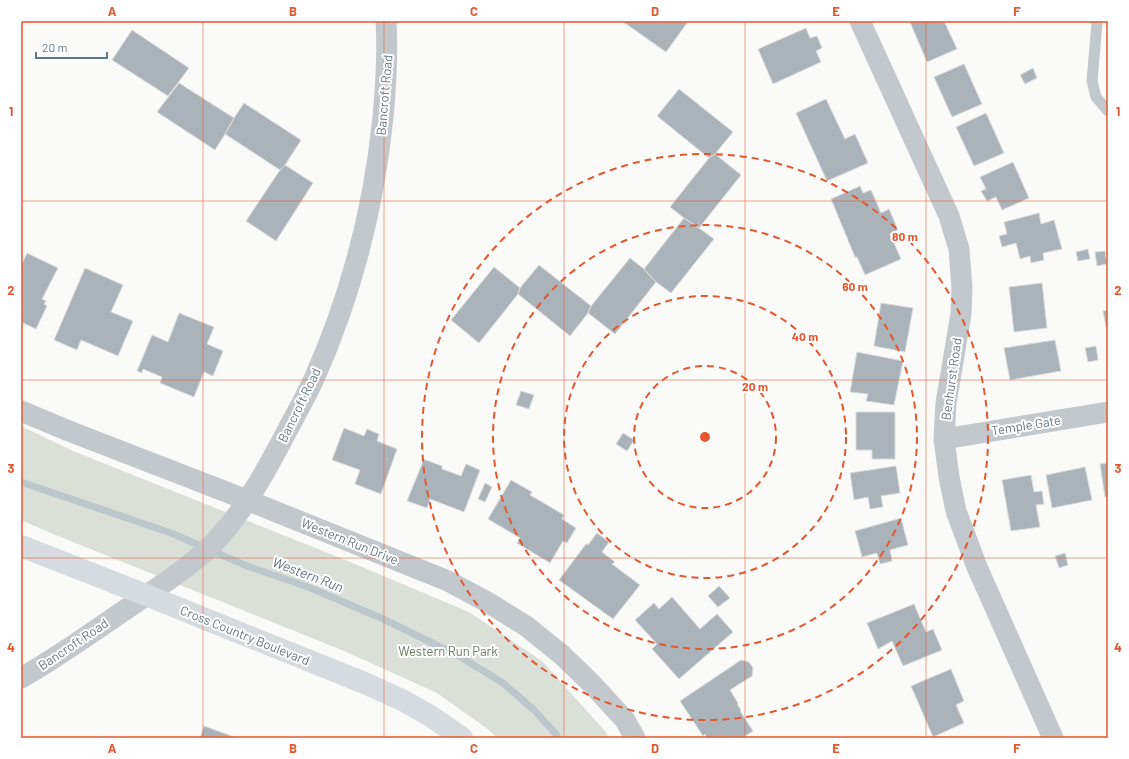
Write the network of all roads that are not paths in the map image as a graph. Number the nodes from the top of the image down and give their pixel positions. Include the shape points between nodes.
1 (386, 21) edge
2 (860, 21) edge
3 (1097, 22) edge
4 (1108, 111) edge
5 (21, 411) edge
6 (1108, 412) edge
7 (944, 439) junction
8 (247, 500) junction
9 (21, 546) edge
10 (146, 595) junction
11 (21, 678) edge
12 (462, 738) edge
13 (635, 738) edge
14 (1053, 738) edge

1 - 8 street, Bancroft Road via 388,52 379,154 366,225 348,289 313,379 278,449
2 - 7 street, Benhurst Road via 949,216 959,249 961,314 946,403
3 - 4 lane via 1092,81 1096,97
5 - 8 street, Western Run Drive
6 - 7 street, Temple Gate
7 - 14 street, Benhurst Road via 956,511 977,567
8 - 10 street, Bancroft Road via 202,554
8 - 13 street, Western Run Drive via 448,581 489,602 526,626 562,655 625,720
9 - 10 main road, Cross Country Boulevard
10 - 11 street, Bancroft Road
10 - 12 main road, Cross Country Boulevard via 367,684 404,701

